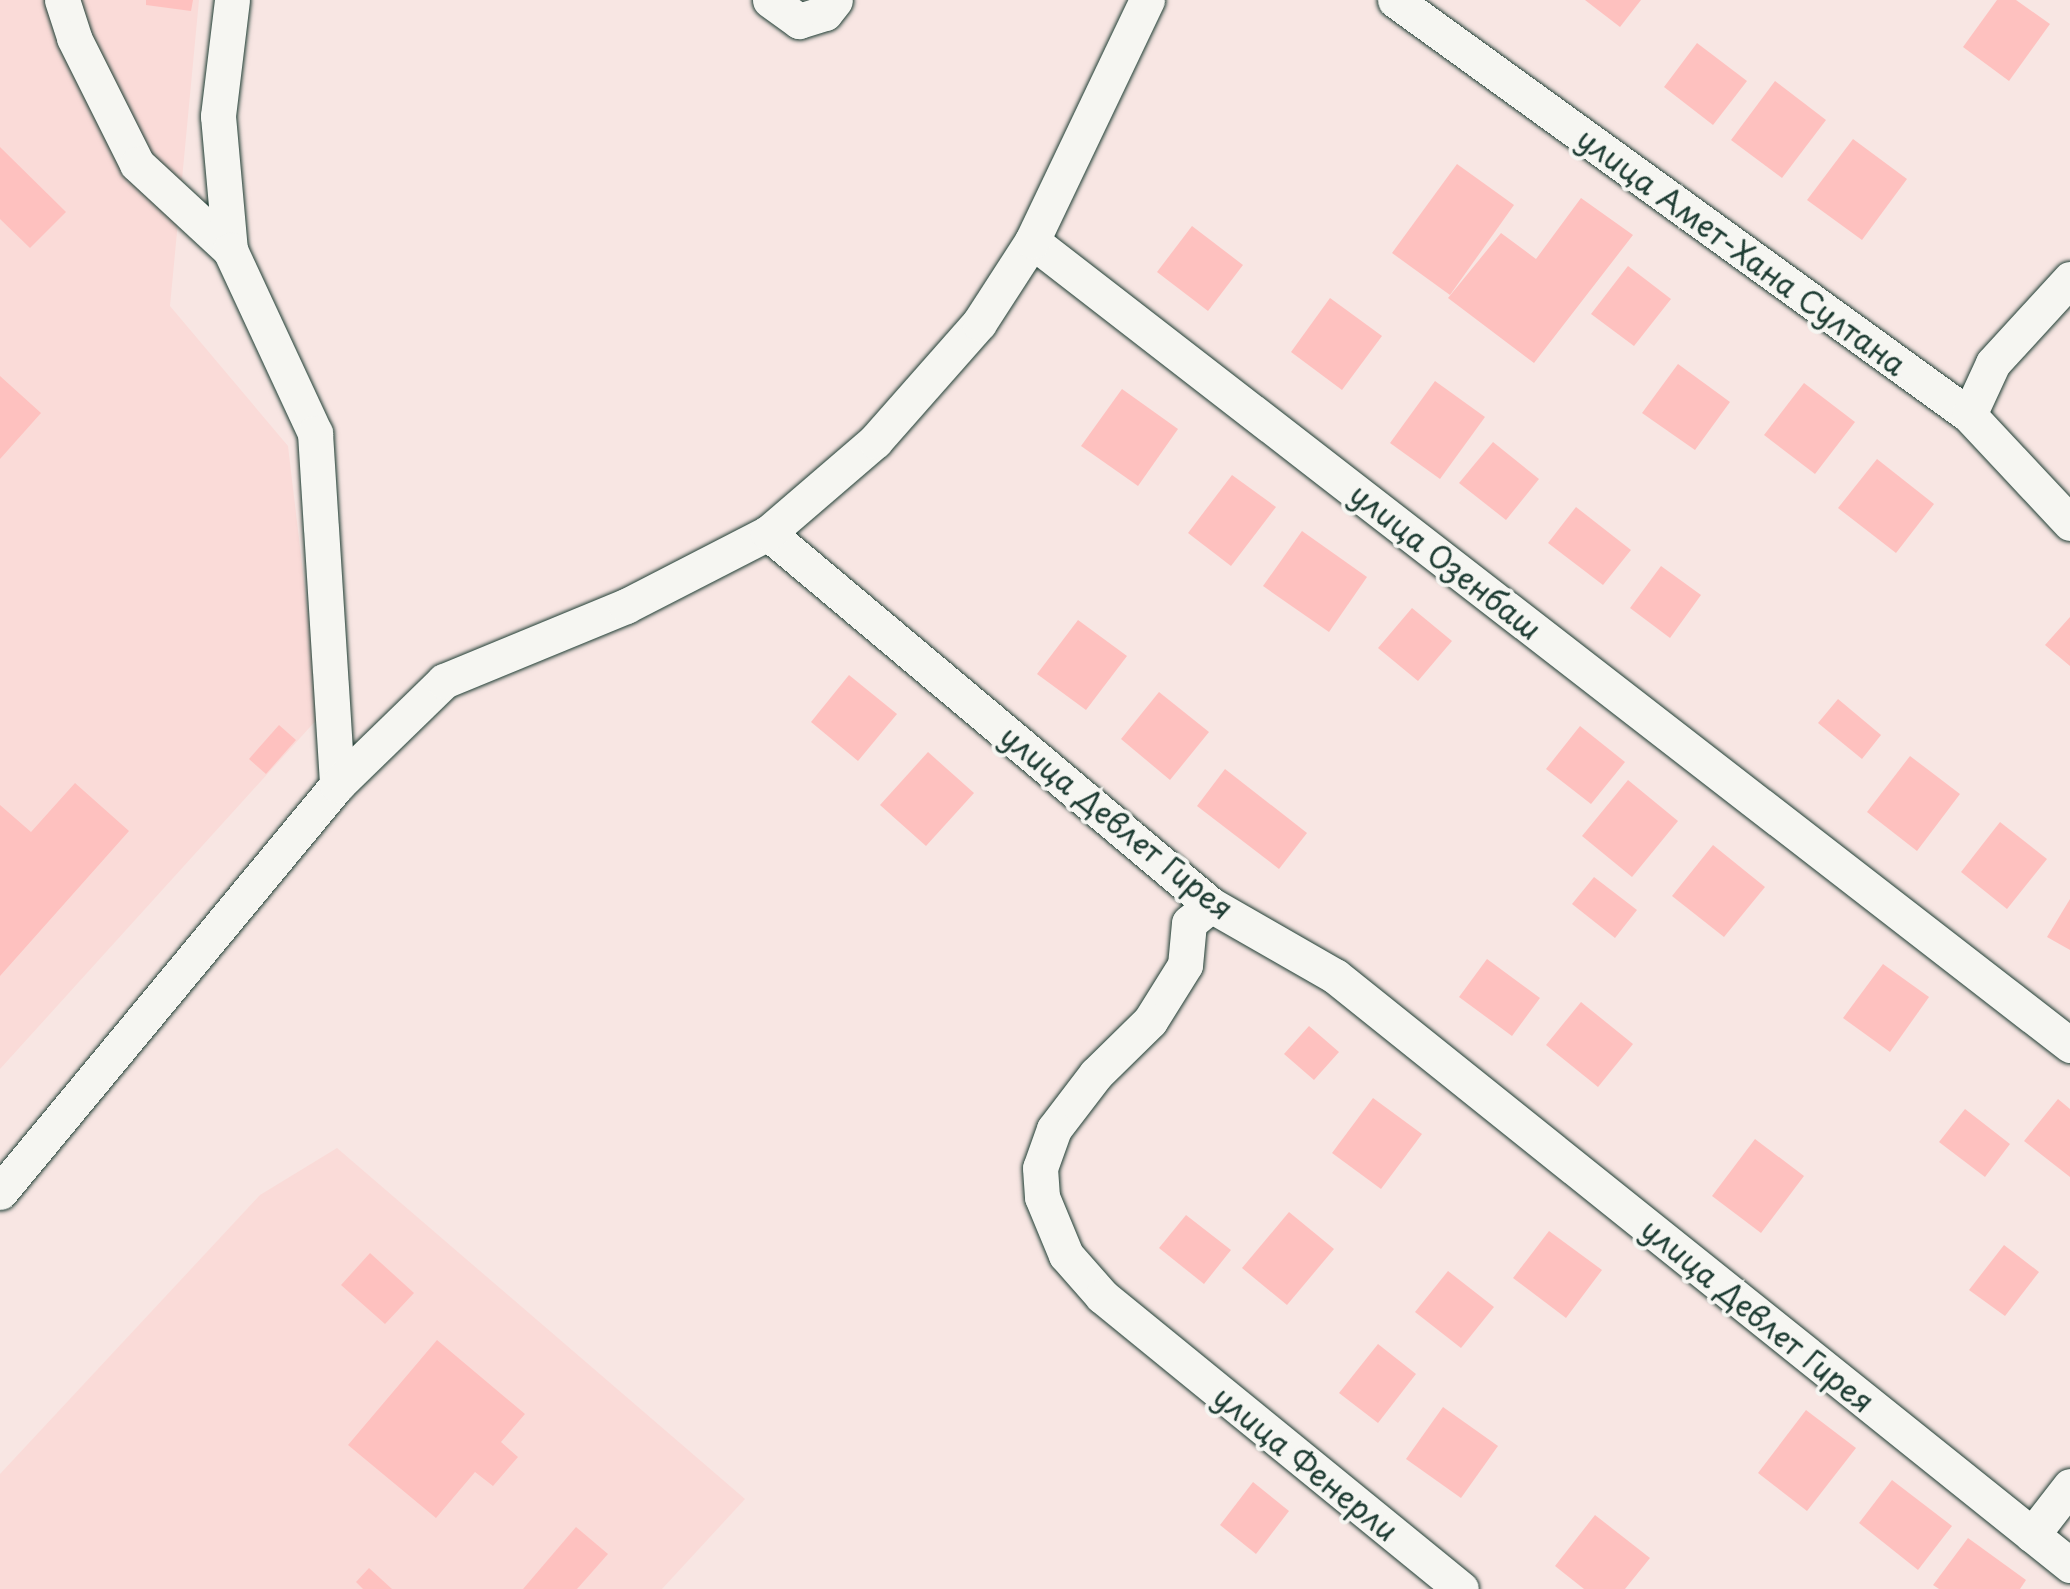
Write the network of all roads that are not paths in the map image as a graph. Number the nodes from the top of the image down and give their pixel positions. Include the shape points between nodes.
1 (62, 0) edge
2 (232, 0) edge
3 (770, 0) edge
4 (835, 0) edge
5 (1147, 0) edge
6 (1394, 0) edge
7 (1032, 241) junction
8 (230, 250) junction
9 (2070, 280) edge
10 (1969, 415) junction
11 (2070, 523) edge
12 (768, 533) junction
13 (336, 785) junction
14 (1211, 905) junction
15 (2070, 1045) edge
16 (0, 1192) edge
17 (2070, 1486) edge
18 (2032, 1535) junction
19 (2070, 1565) edge
20 (1462, 1589) edge

1 - 8 street via 137,164
2 - 8 street via 218,116
3 - 4 street via 799,22 826,12
5 - 7 street
6 - 10 street, улица Амет-Хана Султана
7 - 12 street via 978,323 875,441
7 - 15 street, улица Озенбаш
8 - 13 street via 315,433
9 - 10 street via 1993,363
10 - 11 street, улица Амет-Хана Султана
12 - 13 street via 626,606 444,681
12 - 14 street, улица Девлет Гирея
13 - 16 street
14 - 18 street, улица Девлет Гирея via 1335,976
14 - 20 street, улица Фенерли via 1189,923 1185,966 1150,1021 1096,1074 1054,1129 1040,1168 1042,1198 1066,1256 1102,1296
17 - 18 street
18 - 19 street, улица Девлет Гирея

